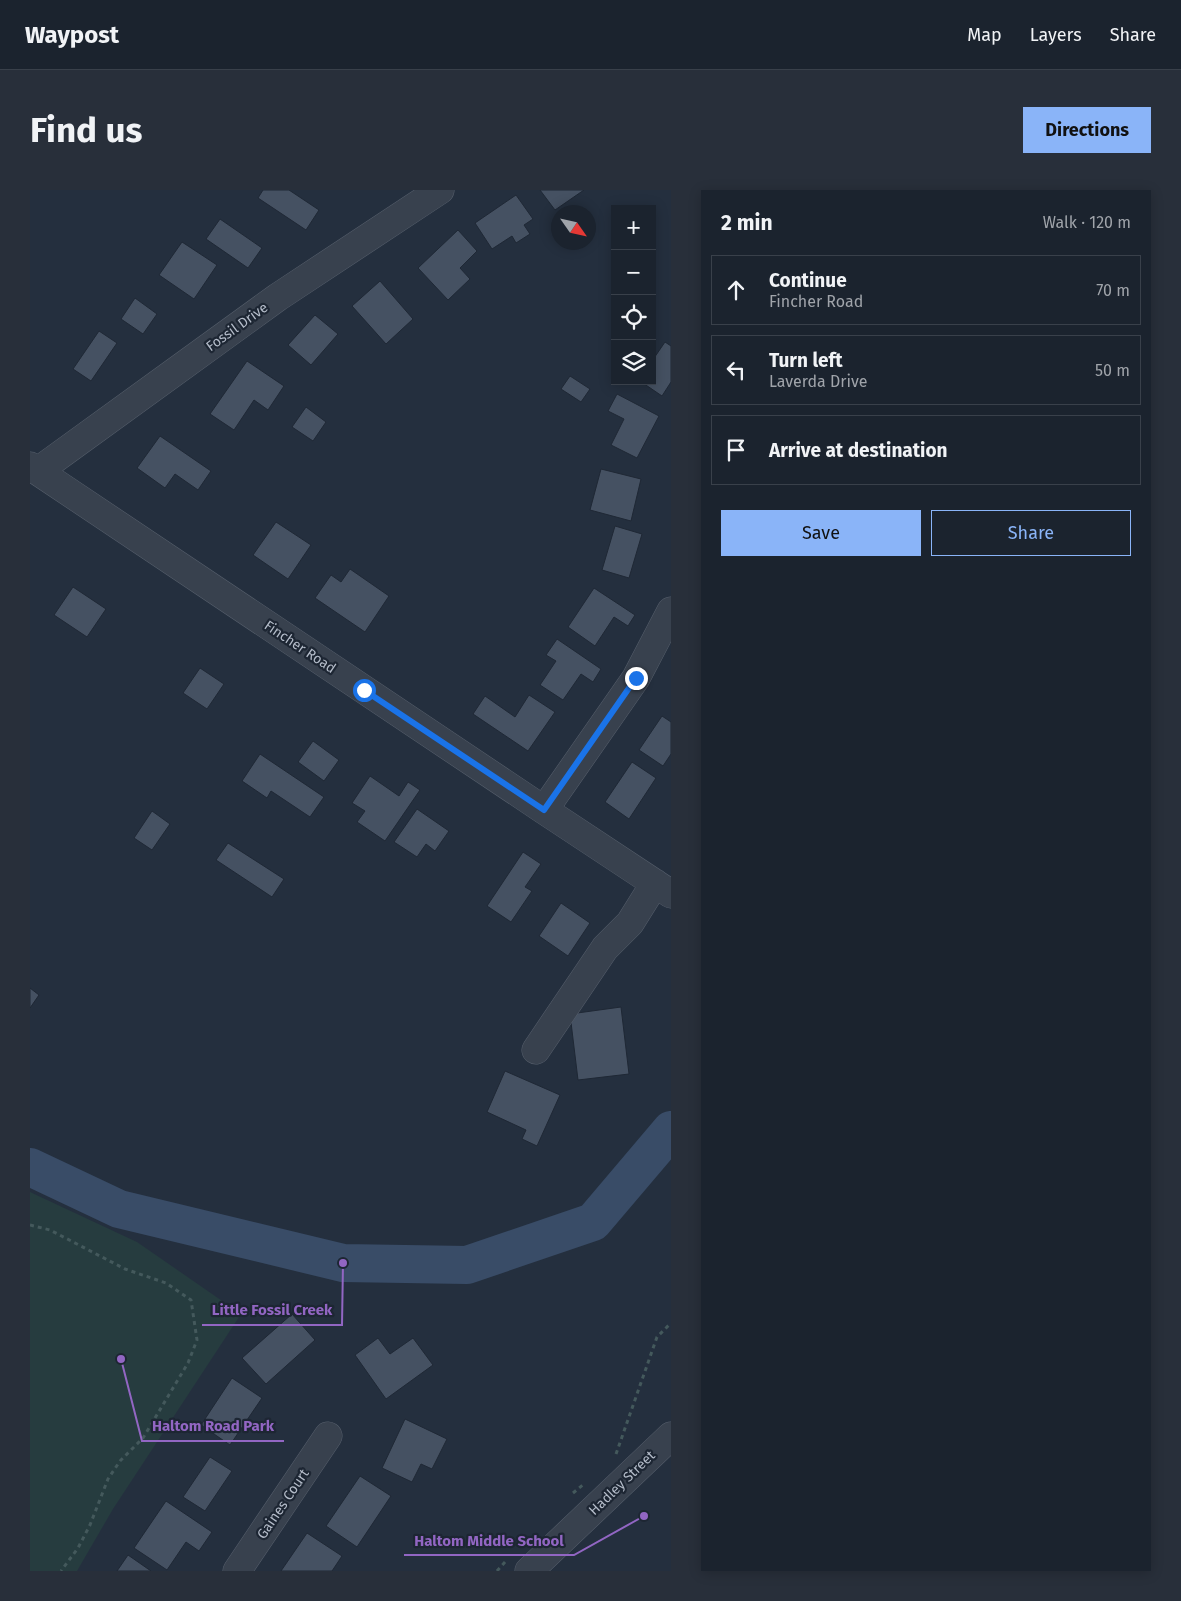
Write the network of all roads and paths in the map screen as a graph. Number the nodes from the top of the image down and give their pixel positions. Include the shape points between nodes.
1 (440, 190) edge
2 (34, 468) edge
3 (671, 611) edge
4 (544, 810) junction
5 (663, 888) edge
6 (536, 1050) dead end
7 (30, 1225) edge
8 (671, 1323) edge
9 (328, 1436) dead end
10 (671, 1436) edge
11 (615, 1457) dead end
12 (586, 1482) dead end
13 (573, 1494) dead end
14 (520, 1564) edge
15 (61, 1571) edge
16 (237, 1571) edge
17 (496, 1571) edge

1 - 2 street, Fossil Drive
2 - 4 street, Fincher Road
3 - 4 street via 636,678
4 - 5 street, Fincher Road
5 - 6 street via 605,948
7 - 15 path via 50,1230 125,1269 166,1283 191,1300 197,1340 188,1363 142,1438 120,1460 108,1479 90,1525
8 - 11 path via 657,1337
9 - 16 street, Gaines Court
10 - 14 street, Hadley Street
12 - 13 path
14 - 17 path

